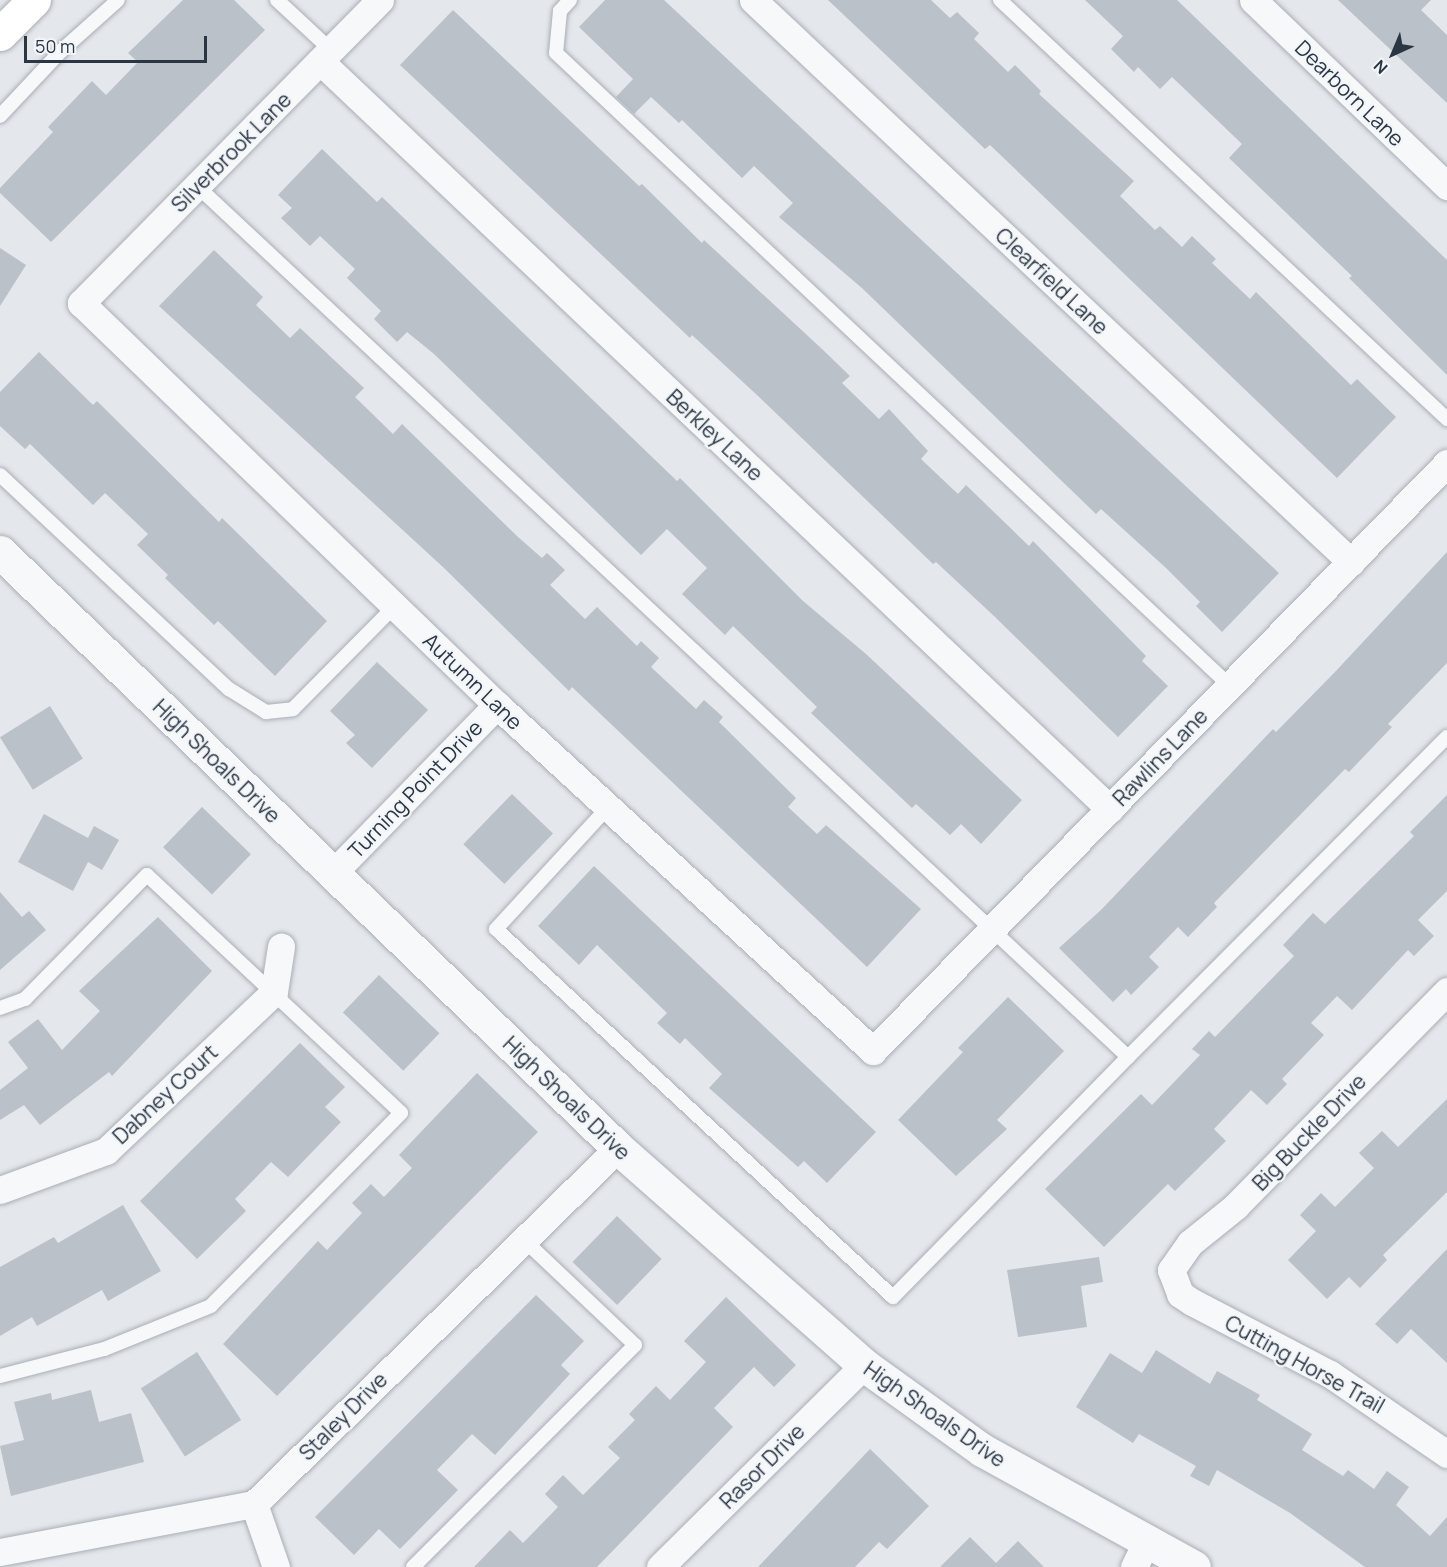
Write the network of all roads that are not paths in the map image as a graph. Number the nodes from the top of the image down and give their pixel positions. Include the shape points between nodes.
1 (34, 0) edge
2 (118, 0) edge
3 (277, 0) edge
4 (380, 0) edge
5 (570, 0) edge
6 (753, 0) edge
7 (999, 0) edge
8 (1253, 0) edge
9 (0, 34) edge
10 (326, 55) junction
11 (0, 116) edge
12 (197, 186) junction
13 (1447, 186) edge
14 (81, 303) joint
15 (1447, 419) edge
16 (1447, 463) edge
17 (0, 475) edge
18 (0, 552) edge
19 (1351, 562) junction
20 (395, 606) junction
21 (1230, 686) junction
22 (497, 705) junction
23 (1447, 737) edge
24 (608, 807) junction
25 (1110, 809) junction
26 (333, 873) junction
27 (993, 929) junction
28 (281, 947) dead end
29 (1447, 991) edge
30 (274, 992) junction
31 (0, 1008) edge
32 (873, 1051) joint
33 (1128, 1057) junction
34 (618, 1148) junction
35 (0, 1190) edge
36 (523, 1239) junction
37 (1171, 1270) joint
38 (864, 1365) junction
39 (0, 1376) edge
40 (1447, 1454) edge
41 (254, 1504) junction
42 (0, 1552) edge
43 (1140, 1555) edge
44 (276, 1567) edge
45 (413, 1567) edge
46 (660, 1567) edge
47 (1194, 1567) edge

1 - 9 main road
2 - 11 lane via 61,51
3 - 10 lane
4 - 10 street, Silverbrook Lane
5 - 21 lane via 560,11 556,53
6 - 19 street, Clearfield Lane
7 - 15 lane
8 - 13 street, Dearborn Lane
10 - 12 street, Silverbrook Lane
10 - 25 street, Berkley Lane
12 - 14 street, Silverbrook Lane
12 - 27 lane
14 - 20 street, Autumn Lane
16 - 19 street, Rawlins Lane
17 - 20 lane via 229,689 266,712 293,709
18 - 26 street, High Shoals Drive
19 - 21 street, Rawlins Lane
20 - 22 street, Autumn Lane
21 - 25 street, Rawlins Lane
22 - 24 street, Autumn Lane
22 - 26 street, Turning Point Drive
23 - 33 lane
24 - 32 street, Autumn Lane
24 - 33 lane via 496,929 893,1297
25 - 27 street, Rawlins Lane
26 - 34 street, High Shoals Drive
27 - 32 street, Rawlins Lane
27 - 33 lane
28 - 30 street
29 - 37 street, Big Buckle Drive via 1236,1206 1190,1243
30 - 31 lane via 147,875 25,999
30 - 35 street, Dabney Court via 106,1151
30 - 39 lane via 402,1113 211,1306 104,1349
34 - 36 street, Staley Drive
34 - 38 street, High Shoals Drive
36 - 41 street, Staley Drive
36 - 45 lane via 635,1345
37 - 40 street, Cutting Horse Trail via 1180,1294 1192,1302 1330,1374
38 - 43 street, High Shoals Drive via 982,1450
38 - 46 street, Rasor Drive
41 - 42 street
41 - 44 street
43 - 47 street, High Shoals Drive

